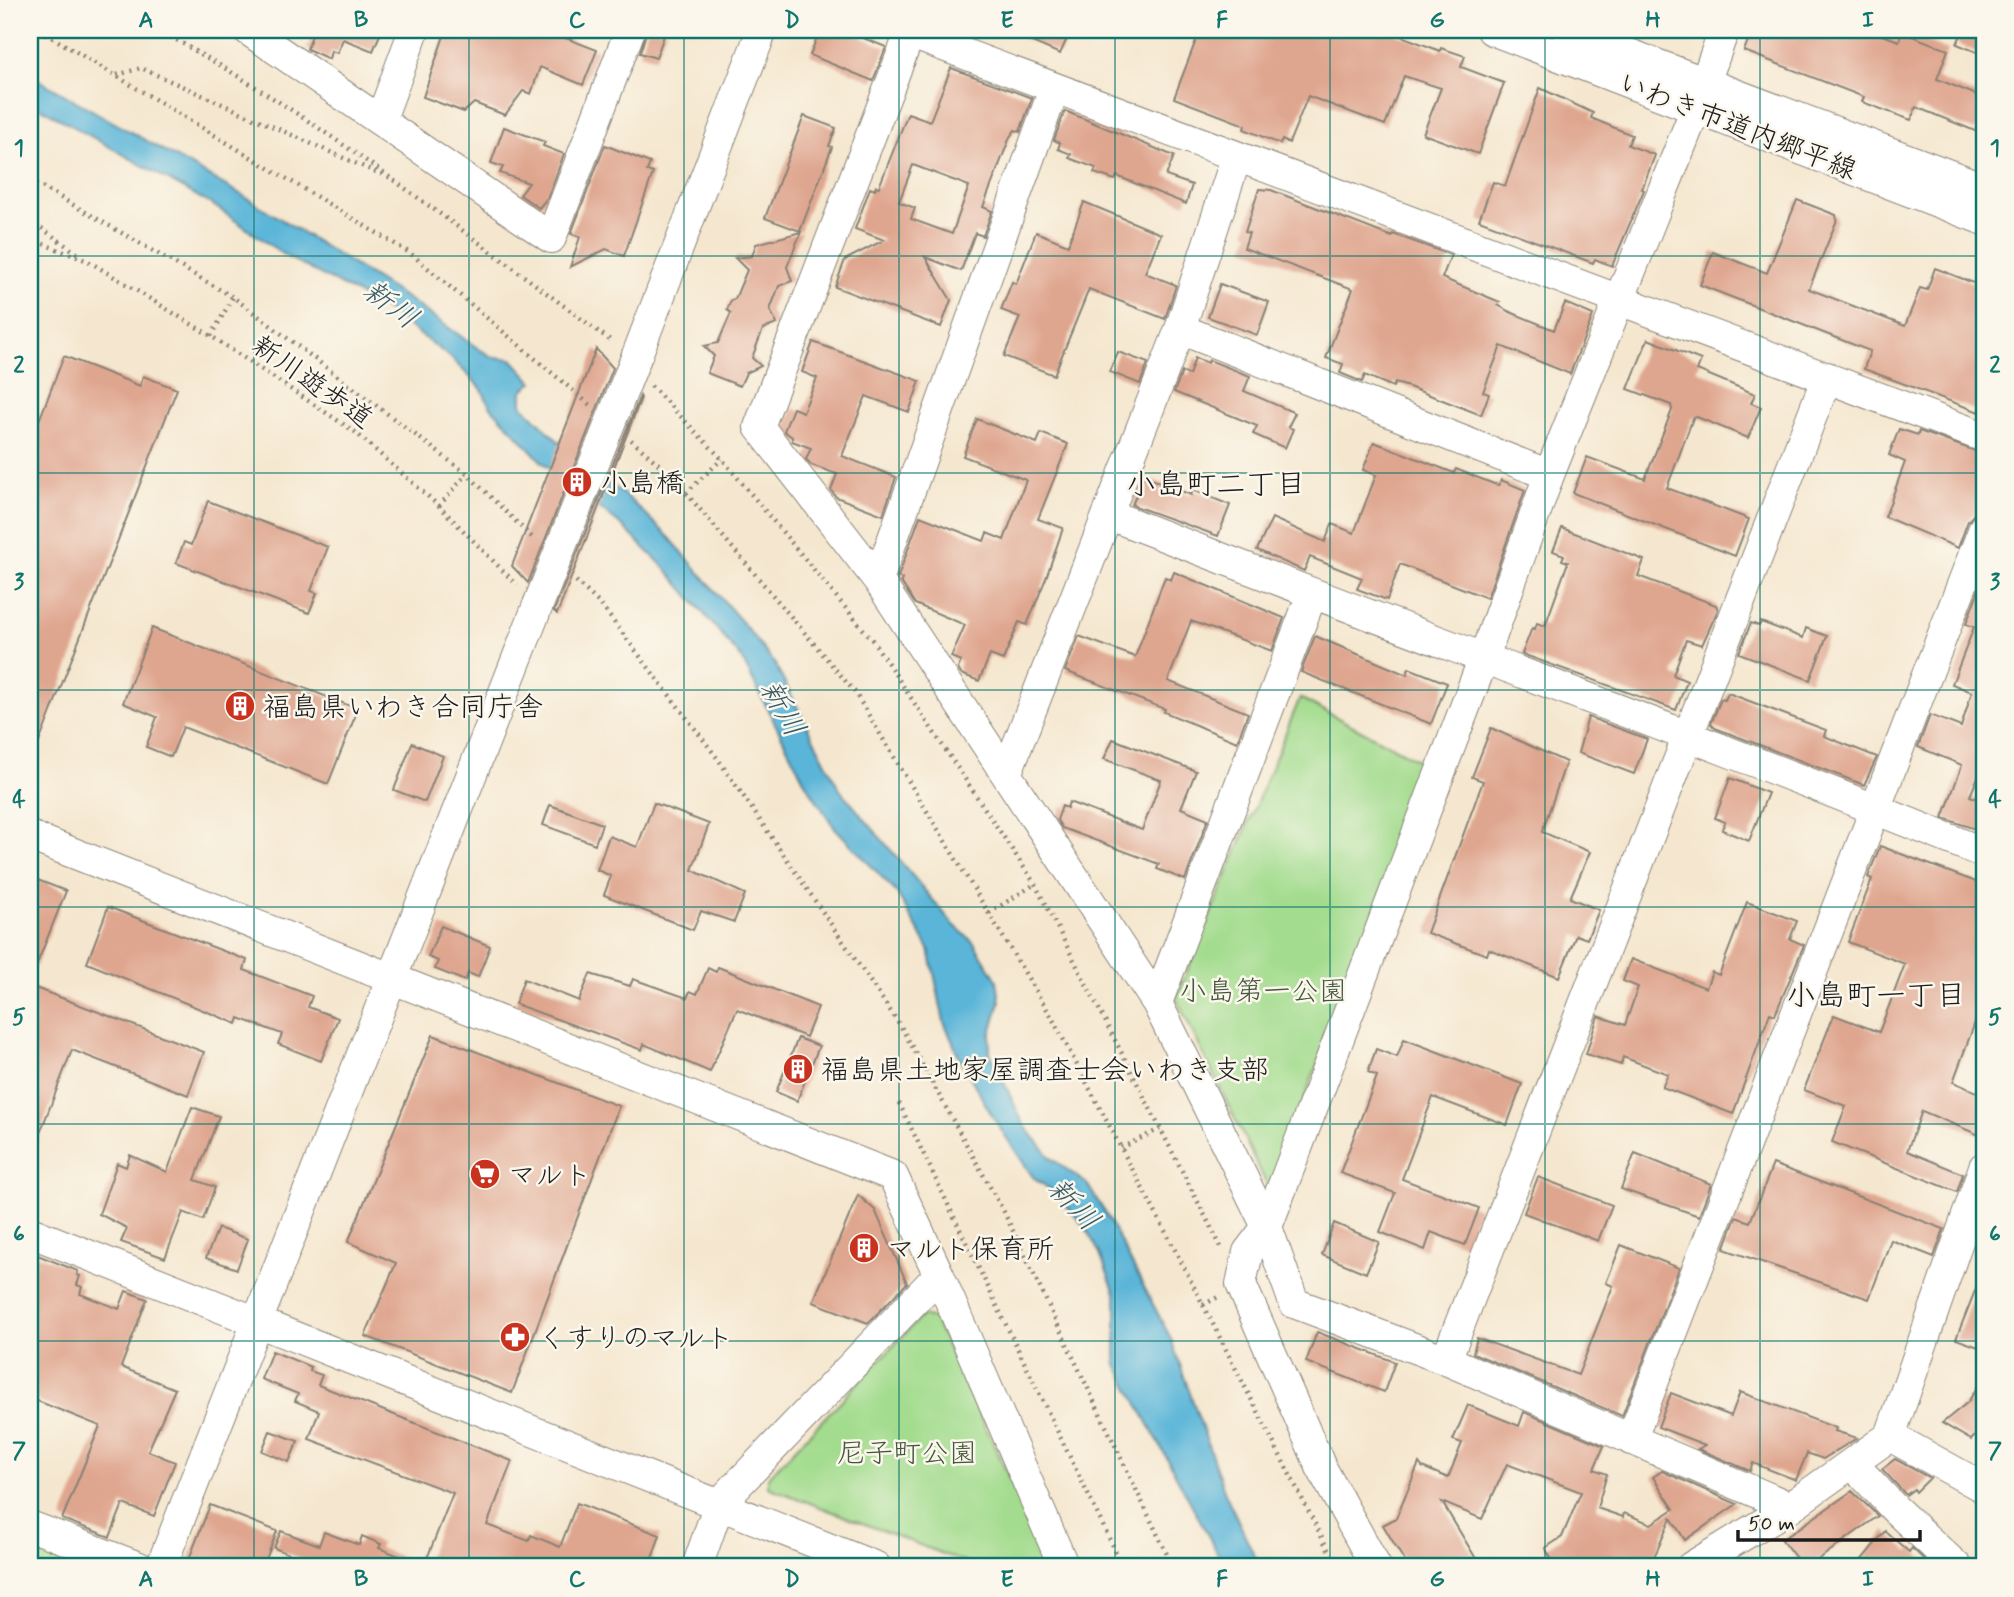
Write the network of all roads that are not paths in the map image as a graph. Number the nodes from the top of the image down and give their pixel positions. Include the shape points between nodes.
1 (248, 30) edge
2 (414, 30) edge
3 (630, 30) edge
4 (762, 30) edge
5 (1492, 30) edge
6 (1566, 30) edge
7 (1724, 30) edge
8 (905, 32) edge
9 (1054, 89) junction
10 (1701, 95) junction
11 (381, 119) junction
12 (1236, 158) junction
13 (1984, 188) edge
14 (1984, 220) edge
15 (1617, 300) junction
16 (1181, 329) junction
17 (1827, 377) junction
18 (1984, 437) edge
19 (1549, 475) junction
20 (1110, 514) junction
21 (1984, 527) edge
22 (878, 580) junction
23 (1312, 594) junction
24 (1483, 660) junction
25 (1687, 735) junction
26 (1007, 772) junction
27 (1876, 808) junction
28 (30, 836) edge
29 (1984, 853) edge
30 (390, 977) junction
31 (1157, 1003) junction
32 (1983, 1176) edge
33 (1267, 1227) junction
34 (30, 1232) edge
35 (939, 1275) junction
36 (255, 1322) junction
37 (1446, 1360) junction
38 (1890, 1436) junction
39 (1630, 1440) junction
40 (1853, 1464) junction
41 (1984, 1488) edge
42 (719, 1504) junction
43 (1790, 1507) junction
44 (30, 1526) edge
45 (139, 1567) edge
46 (161, 1567) edge
47 (697, 1567) edge
48 (877, 1567) edge
49 (1064, 1567) edge
50 (1376, 1567) edge
51 (1691, 1567) edge
52 (1957, 1567) edge

1 - 11 street
2 - 11 street
3 - 11 street via 551,238
4 - 30 street, bridge via 642,368 538,605
5 - 10 street, いわき市道内郷平線
6 - 10 street, いわき市道内郷平線
7 - 10 street
8 - 9 street
8 - 22 street via 759,427
9 - 12 street
9 - 22 street
10 - 13 street, いわき市道内郷平線
10 - 14 street, いわき市道内郷平線
10 - 15 street
12 - 15 street
12 - 16 street
15 - 17 street
15 - 19 street
16 - 19 street
16 - 20 street
17 - 18 street
17 - 25 street
19 - 24 street
20 - 23 street
20 - 26 street
21 - 27 street
22 - 26 street
23 - 24 street
23 - 31 street
24 - 25 street
24 - 33 street
25 - 27 street
25 - 37 street
26 - 31 street
27 - 29 street
27 - 39 street
28 - 30 street
30 - 35 street via 893,1176
30 - 36 street
31 - 33 street
32 - 38 street
33 - 37 street via 1294,1303
33 - 50 street via 1248,1252 1241,1284 1321,1467
34 - 36 street
35 - 42 street
35 - 49 street
36 - 42 street
36 - 46 street
37 - 39 street
38 - 40 street
38 - 41 street
39 - 43 street
40 - 43 street
40 - 52 street
42 - 47 street
42 - 48 street
43 - 51 street
44 - 45 street

